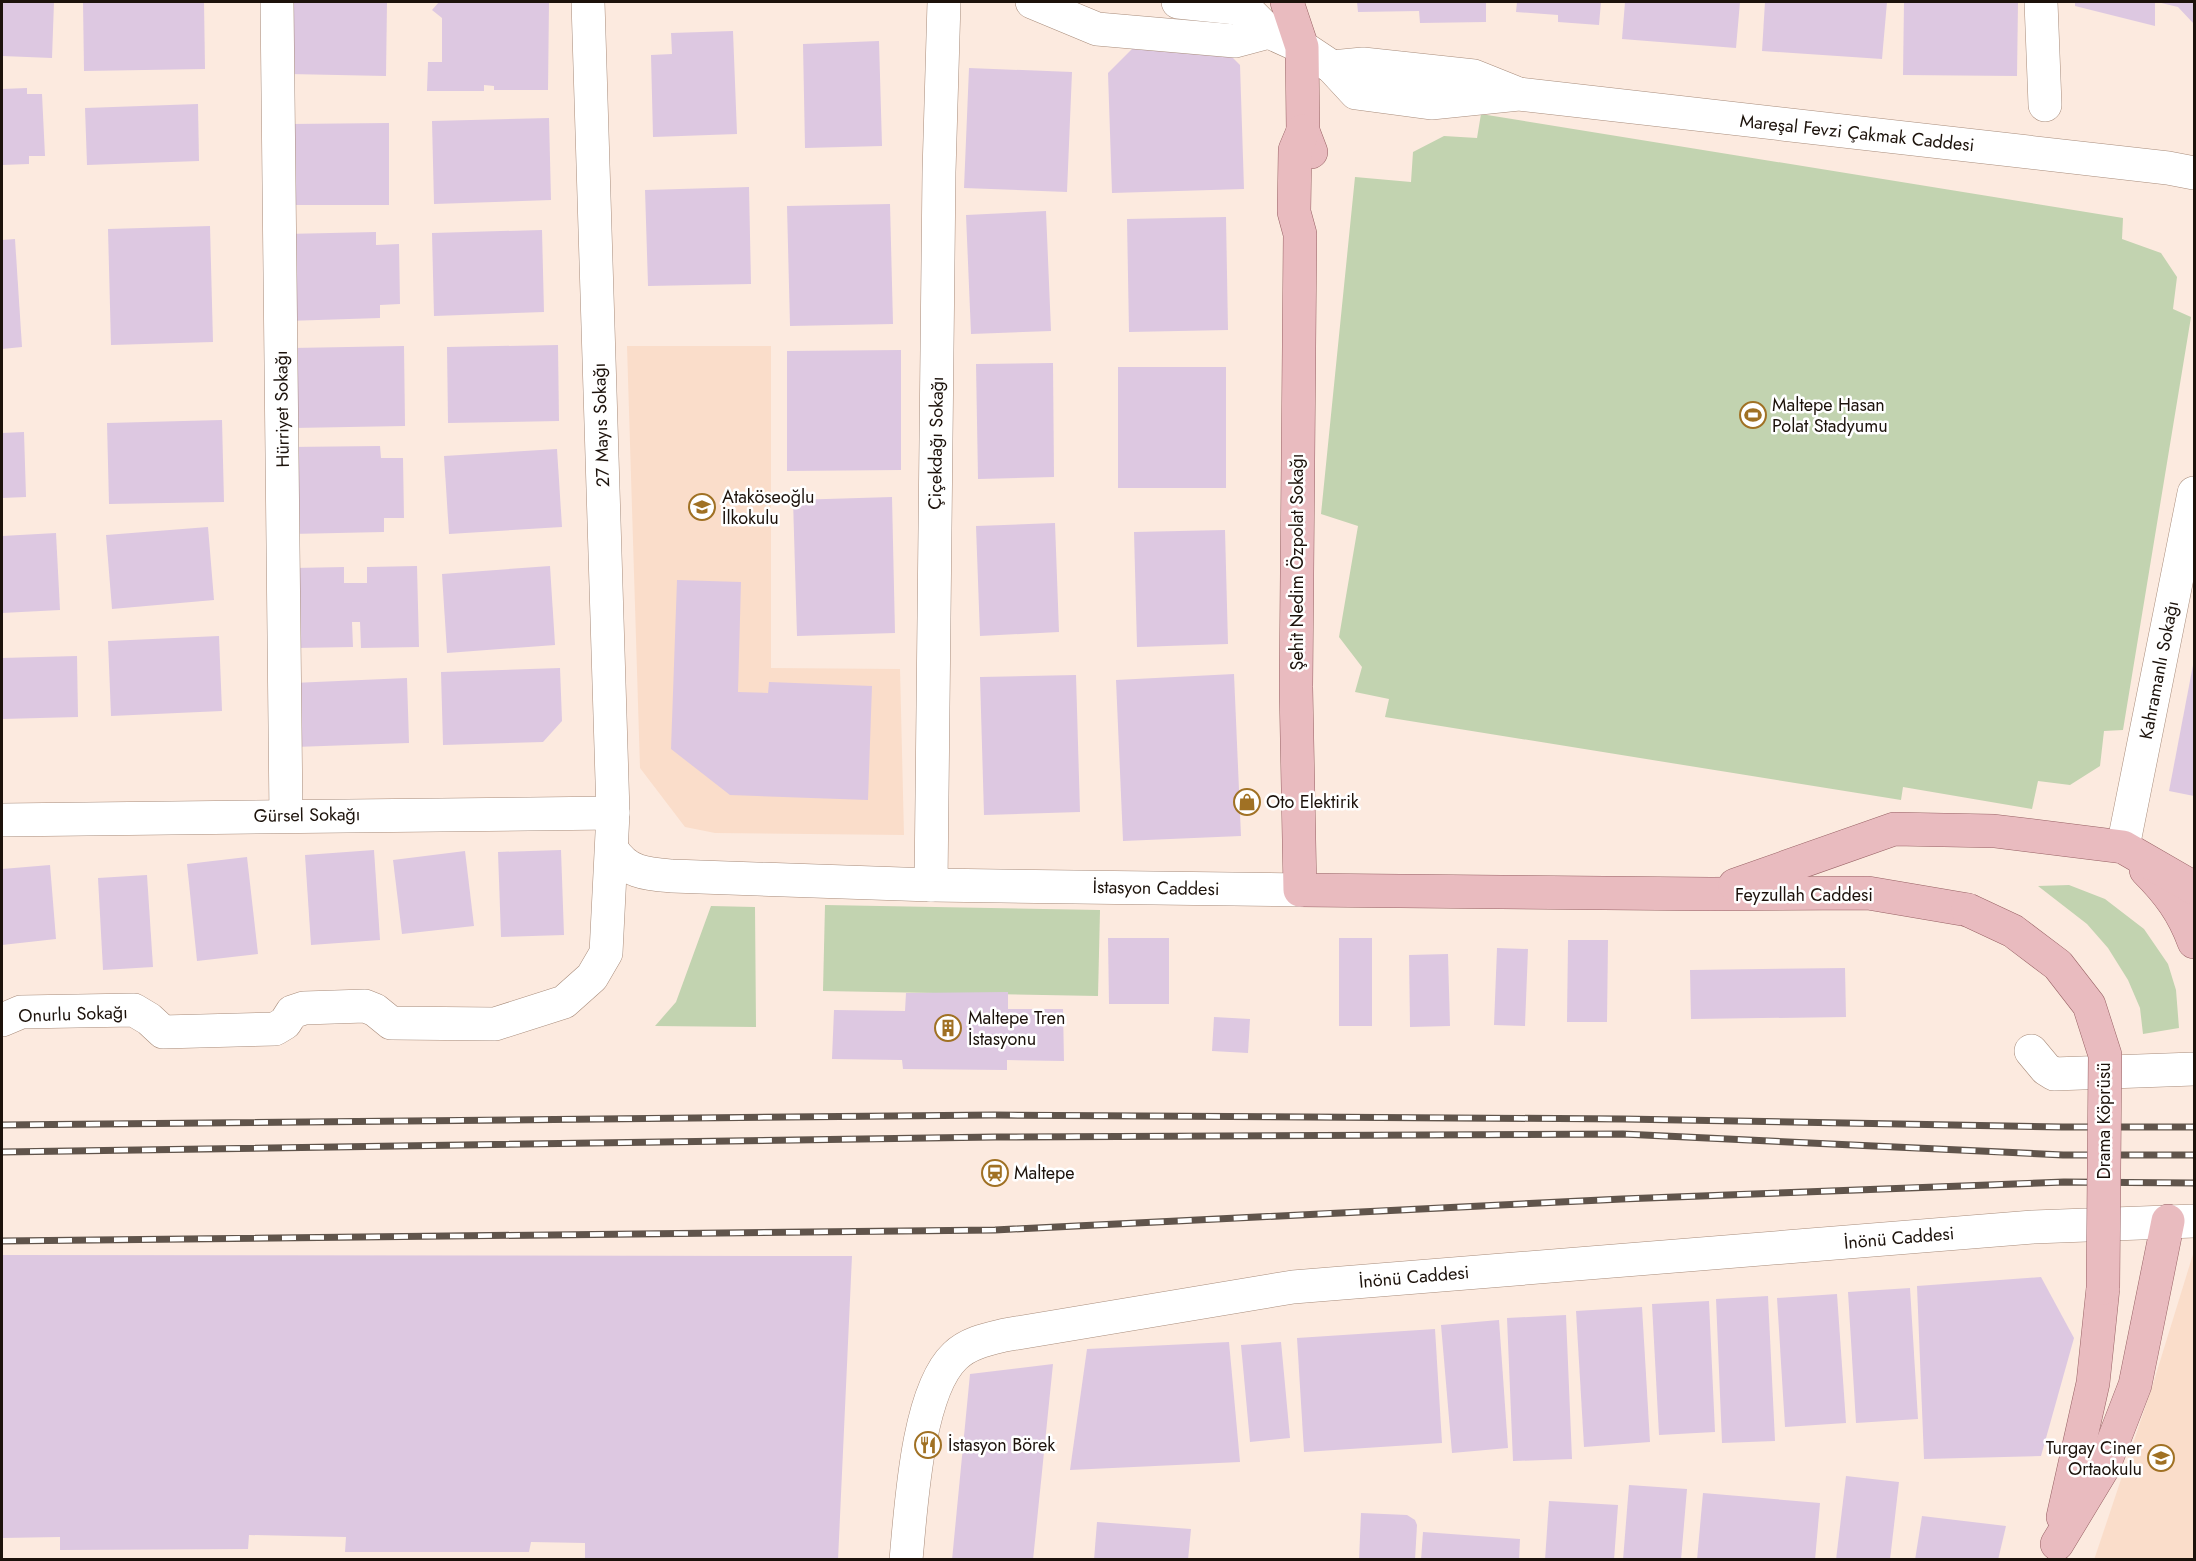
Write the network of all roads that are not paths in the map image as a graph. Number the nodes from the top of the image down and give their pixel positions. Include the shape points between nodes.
1 (277, 2) edge
2 (588, 2) edge
3 (944, 2) edge
4 (1032, 2) edge
5 (1178, 2) edge
6 (1287, 2) edge
7 (2041, 2) edge
8 (1269, 32) junction
9 (1302, 47) junction
10 (2045, 105) dead end
11 (2194, 173) edge
12 (2194, 493) edge
13 (613, 813) junction
14 (286, 816) junction
15 (2, 820) edge
16 (2123, 847) junction
17 (612, 849) junction
18 (931, 885) junction
19 (2194, 888) edge
20 (1300, 890) junction
21 (1711, 894) junction
22 (1968, 910) joint
23 (2194, 942) edge
24 (2, 1020) edge
25 (2031, 1051) dead end
26 (2194, 1069) edge
27 (2181, 1221) edge
28 (2055, 1552) edge
29 (906, 1560) edge

1 - 14 street, Hürriyet Sokağı
2 - 13 street, 27 Mayıs Sokağı
3 - 18 street, Çiçekdağı Sokağı
4 - 8 street via 1097,29 1234,41
5 - 8 street via 1246,9
6 - 9 main road, Şehit Nedim Özpolat Sokağı
7 - 10 street
8 - 9 street
9 - 11 street, Mareşal Fevzi Çakmak Caddesi via 1332,67 1356,93 1431,103 1519,94
9 - 20 main road, Şehit Nedim Özpolat Sokağı via 1303,131 1311,150 1308,218 1300,234 1296,687
12 - 16 street, Kahramanlı Sokağı
13 - 14 street, Gürsel Sokağı
13 - 17 street, 27 Mayıs Sokağı
14 - 15 street, Gürsel Sokağı
16 - 19 main road
16 - 21 main road via 1994,831 1894,829
16 - 23 main road via 2164,888 2186,919
17 - 18 street, İstasyon Caddesi via 625,865 649,874
17 - 24 street, Onurlu Sokağı via 606,953 592,977 564,1002 495,1024 391,1023 364,1006 304,1008 292,1012 275,1029 163,1032 134,1010 21,1012
18 - 20 street, İstasyon Caddesi
20 - 21 main road, İstasyon Caddesi
21 - 22 main road, Feyzullah Caddesi via 1868,892
22 - 28 main road, Drama Köprüsü, bridge via 2013,931 2058,965 2089,1005 2105,1055 2103,1288 2092,1383
25 - 26 street via 2055,1074
27 - 28 main road via 2134,1385 2103,1468
27 - 29 street, İnönü Caddesi via 2033,1227 1293,1287 977,1342 955,1355 943,1371 926,1416

